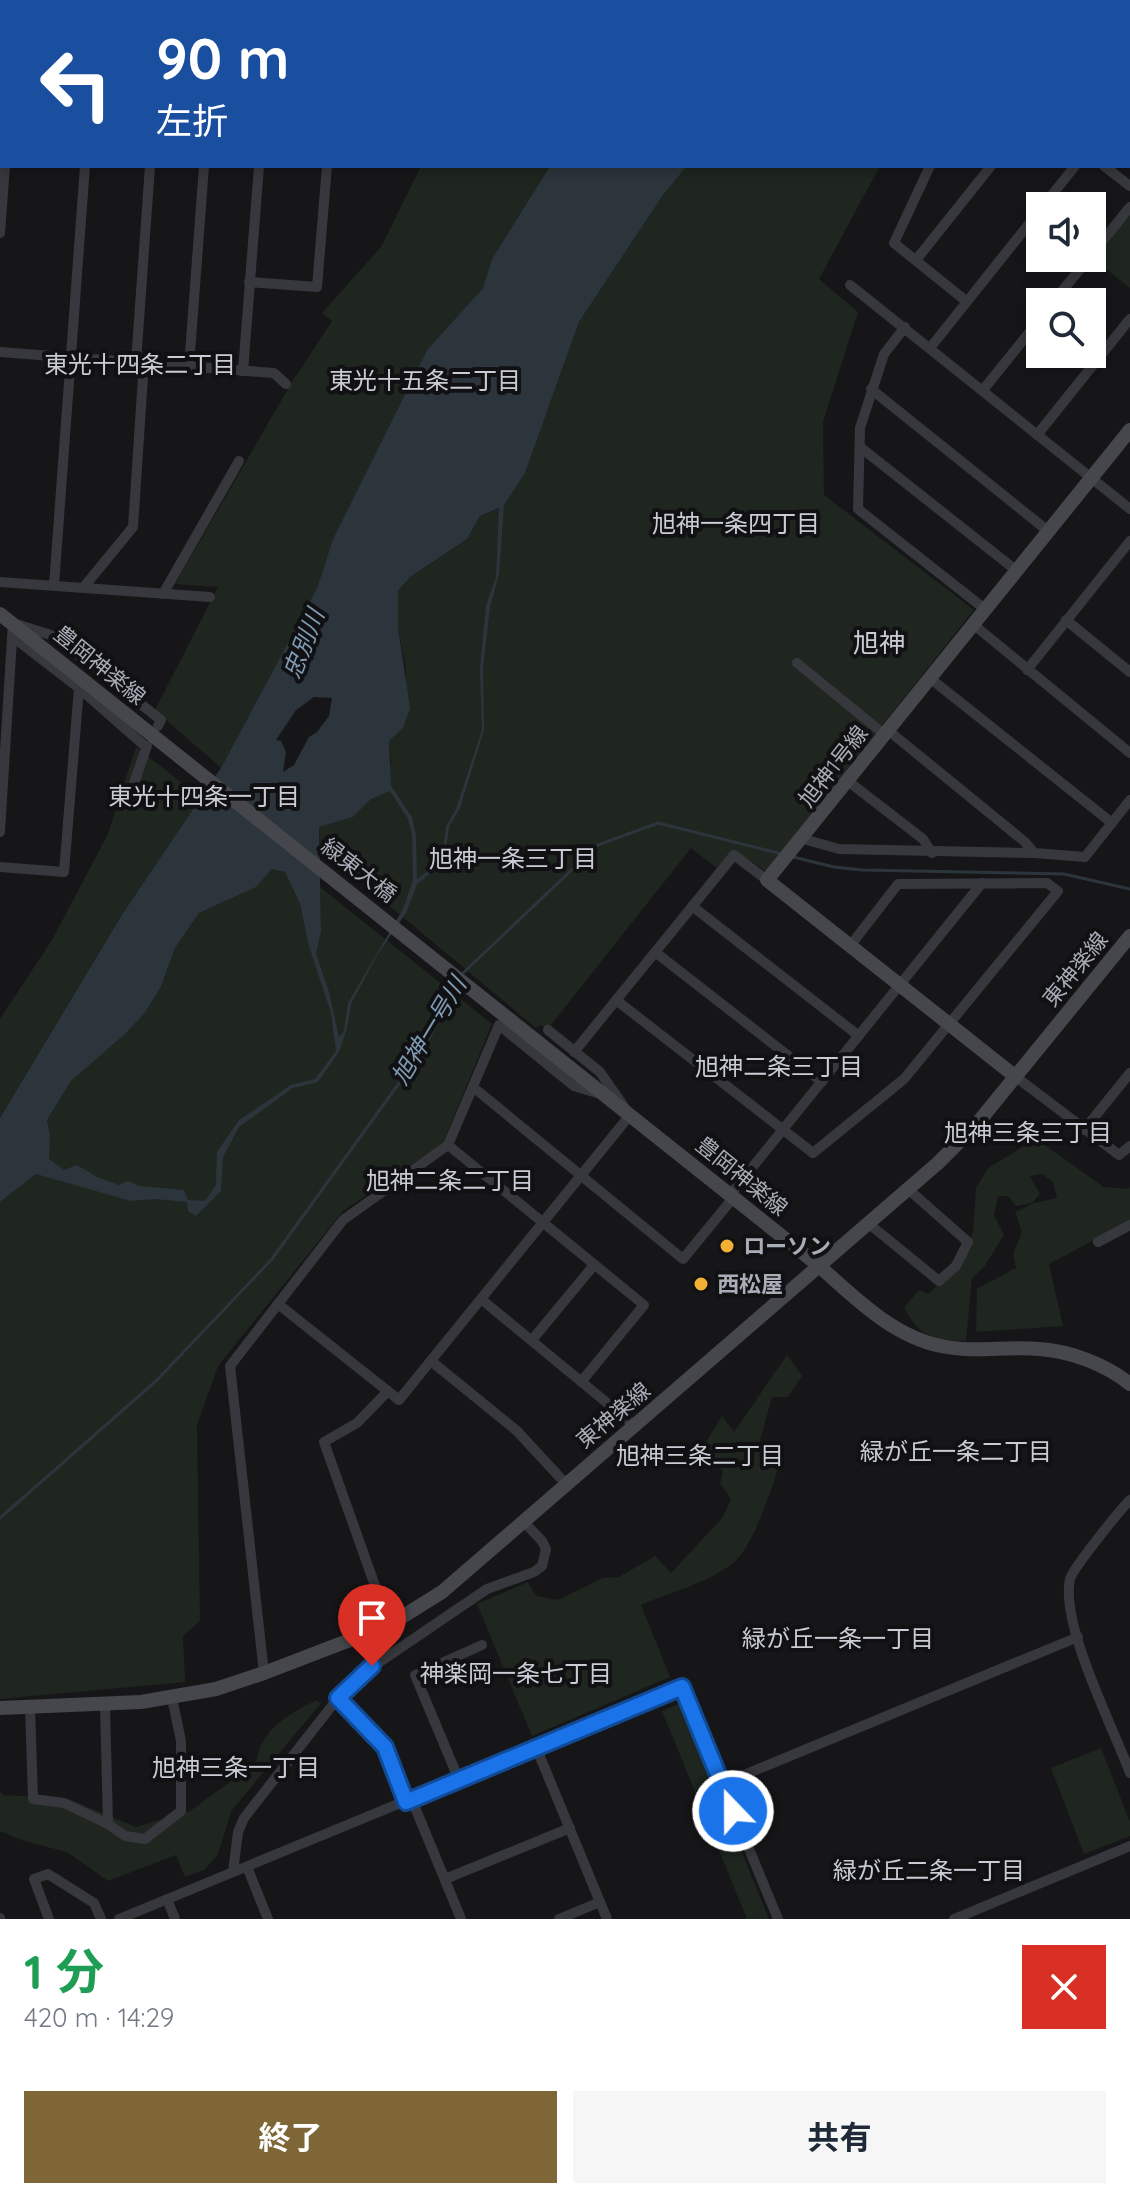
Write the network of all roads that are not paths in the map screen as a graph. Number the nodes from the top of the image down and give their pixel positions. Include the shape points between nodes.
1 (5, 168) edge
2 (85, 168) edge
3 (150, 168) edge
4 (204, 168) edge
5 (259, 168) edge
6 (327, 168) edge
7 (929, 168) edge
8 (989, 168) edge
9 (1073, 168) edge
10 (1107, 168) edge
11 (1130, 186) edge
12 (1055, 192) edge
13 (1130, 207) edge
14 (1026, 228) edge
15 (0, 233) edge
16 (1106, 236) edge
17 (916, 260) junction
18 (1077, 272) edge
19 (249, 282) junction
20 (850, 285) dead end
21 (1064, 288) edge
22 (966, 301) junction
23 (1130, 319) edge
24 (905, 327) junction
25 (1026, 336) edge
26 (930, 348) junction
27 (0, 352) edge
28 (70, 357) junction
29 (140, 362) junction
30 (189, 366) junction
31 (243, 371) junction
32 (286, 384) dead end
33 (871, 389) junction
34 (983, 390) junction
35 (1130, 430) edge
36 (1037, 435) junction
37 (860, 447) junction
38 (239, 461) dead end
39 (1092, 477) junction
40 (1130, 509) edge
41 (1048, 531) junction
42 (1130, 541) edge
43 (1017, 571) junction
44 (0, 582) edge
45 (54, 585) junction
46 (83, 588) junction
47 (163, 594) junction
48 (210, 597) dead end
49 (986, 610) junction
50 (1066, 620) junction
51 (9, 625) edge
52 (974, 625) junction
53 (797, 663) dead end
54 (1027, 670) junction
55 (1130, 672) edge
56 (931, 679) junction
57 (79, 688) junction
58 (158, 726) dead end
59 (887, 733) junction
60 (172, 750) joint
61 (1130, 753) edge
62 (849, 782) junction
63 (133, 786) dead end
64 (1130, 800) edge
65 (1112, 823) junction
66 (0, 832) edge
67 (799, 843) junction
68 (932, 853) junction
69 (1034, 853) junction
70 (0, 867) edge
71 (767, 880) junction
72 (982, 883) junction
73 (692, 906) junction
74 (1130, 936) edge
75 (850, 946) junction
76 (655, 952) junction
77 (443, 965) joint
78 (901, 987) junction
79 (616, 1000) junction
80 (949, 1025) junction
81 (548, 1030) dead end
82 (859, 1036) junction
83 (574, 1052) junction
84 (1130, 1073) edge
85 (1016, 1077) junction
86 (822, 1082) junction
87 (473, 1087) junction
88 (606, 1096) junction
89 (630, 1115) junction
90 (783, 1130) junction
91 (1084, 1130) junction
92 (448, 1145) junction
93 (1130, 1146) edge
94 (581, 1175) junction
95 (908, 1189) junction
96 (731, 1196) junction
97 (868, 1223) junction
98 (543, 1224) junction
99 (1130, 1225) edge
100 (1098, 1242) dead end
101 (594, 1265) junction
102 (818, 1265) junction
103 (481, 1299) junction
104 (278, 1304) junction
105 (532, 1340) junction
106 (431, 1361) junction
107 (581, 1382) junction
108 (1130, 1384) edge
109 (388, 1391) junction
110 (635, 1426) junction
111 (566, 1484) junction
112 (1130, 1500) edge
113 (523, 1521) junction
114 (389, 1625) junction
115 (1078, 1637) junction
116 (482, 1645) dead end
117 (264, 1673) junction
118 (172, 1698) junction
119 (338, 1698) junction
120 (105, 1705) junction
121 (30, 1707) junction
122 (0, 1708) edge
123 (536, 1747) junction
124 (1130, 1773) edge
125 (459, 1780) junction
126 (722, 1784) junction
127 (409, 1801) junction
128 (108, 1824) junction
129 (570, 1828) junction
130 (1130, 1846) edge
131 (247, 1867) junction
132 (233, 1872) junction
133 (445, 1879) junction
134 (167, 1899) junction
135 (600, 1902) junction
136 (49, 1919) edge
137 (101, 1919) edge
138 (119, 1919) edge
139 (175, 1919) edge
140 (268, 1919) edge
141 (461, 1919) edge
142 (559, 1919) edge
143 (607, 1919) edge
144 (778, 1919) edge
145 (954, 1919) edge

1 - 15 street
2 - 28 street
3 - 29 street
4 - 30 street
5 - 19 street
6 - 19 street via 317,287
7 - 17 street via 894,243
8 - 17 street
9 - 12 street
10 - 11 street
13 - 16 street
14 - 22 street
17 - 22 street
18 - 21 street
19 - 31 street
20 - 24 street
22 - 26 street
23 - 36 street
24 - 26 street
24 - 33 street via 884,354
25 - 34 street
26 - 34 street
27 - 28 street
28 - 29 street
28 - 45 street
29 - 30 street
29 - 46 street via 133,527
30 - 31 street
31 - 32 street via 274,373
33 - 37 street
33 - 41 street
34 - 36 street
35 - 39 street, 旭神1号線
36 - 39 street
37 - 43 street
37 - 49 street via 858,509
38 - 47 street
39 - 40 street
39 - 41 street, 旭神1号線
41 - 43 street, 旭神1号線
42 - 50 street
43 - 49 street, 旭神1号線
44 - 45 street
45 - 46 street
46 - 47 street
47 - 48 street
49 - 52 street, 旭神1号線
50 - 54 street
50 - 55 street
51 - 57 street
51 - 58 street via 54,636 161,720
51 - 60 street, 豊岡神楽線
51 - 66 street
52 - 54 street
52 - 56 street, 旭神1号線
53 - 59 street
54 - 61 street
56 - 59 street, 旭神1号線
56 - 65 street
57 - 63 street via 146,746
57 - 70 street via 64,872
59 - 62 street, 旭神1号線
59 - 69 street
60 - 77 street, 緑東大橋
62 - 67 street, 旭神1号線
62 - 68 street via 923,839
64 - 65 street
65 - 69 street via 1085,857
67 - 68 street
67 - 71 street, 旭神1号線
68 - 69 street
71 - 73 street via 734,855
71 - 75 street
72 - 75 street via 898,884
72 - 78 street
72 - 80 street via 1047,883 1058,891
73 - 76 street
73 - 82 street
74 - 85 street, 東神楽線
75 - 78 street
76 - 79 street
76 - 86 street
77 - 88 street, 豊岡神楽線
78 - 80 street
78 - 82 street
79 - 83 street
79 - 90 street
80 - 85 street
80 - 90 street via 904,1079 813,1153
81 - 83 street
82 - 86 street
83 - 89 street via 600,1072
84 - 91 street
85 - 91 street
85 - 95 street, 東神楽線 via 976,1125
86 - 90 street
87 - 88 street via 499,1025 574,1086
87 - 92 street
87 - 94 street
88 - 89 street, 豊岡神楽線
89 - 94 street
89 - 96 street, 豊岡神楽線
90 - 96 street
91 - 93 street via 1119,1155
92 - 98 street
92 - 104 street via 343,1220
94 - 96 street via 683,1259
94 - 98 street
95 - 97 street, 東神楽線
95 - 97 street via 968,1242 956,1266 939,1281
96 - 102 street, 豊岡神楽線
97 - 102 street, 東神楽線
98 - 101 street
98 - 103 street
99 - 100 street
101 - 105 street
101 - 107 street via 644,1305
102 - 108 street, 豊岡神楽線 via 904,1333 938,1346 1068,1353
102 - 110 street, 東神楽線
103 - 105 street
103 - 106 street
104 - 109 street
104 - 117 street via 230,1366
105 - 107 street
106 - 109 street via 399,1400
106 - 111 street via 517,1431
107 - 110 street
109 - 114 street via 357,1423 324,1442
110 - 111 street, 東神楽線
111 - 113 street, 東神楽線
112 - 115 street via 1070,1576 1070,1610
113 - 114 street, 東神楽線 via 442,1592
113 - 119 street via 546,1549 542,1566 487,1589 385,1656
114 - 117 street, 東神楽線
115 - 124 street
115 - 126 street
116 - 125 street via 415,1675
117 - 118 street, 東神楽線
118 - 120 street, 東神楽線
118 - 128 street via 181,1741 181,1811 145,1839 125,1836
119 - 127 street via 385,1747
119 - 132 street via 244,1818
120 - 121 street, 東神楽線
120 - 128 street
121 - 122 street, 東神楽線
121 - 128 street via 33,1799 64,1803
123 - 125 street
123 - 126 street via 682,1687
123 - 129 street
125 - 127 street
126 - 144 street
127 - 131 street
127 - 133 street
129 - 133 street
129 - 135 street
130 - 145 street
131 - 132 street
131 - 140 street
132 - 134 street
133 - 141 street
134 - 138 street
134 - 139 street
135 - 142 street
135 - 143 street
136 - 137 street via 34,1879 48,1874 94,1903

